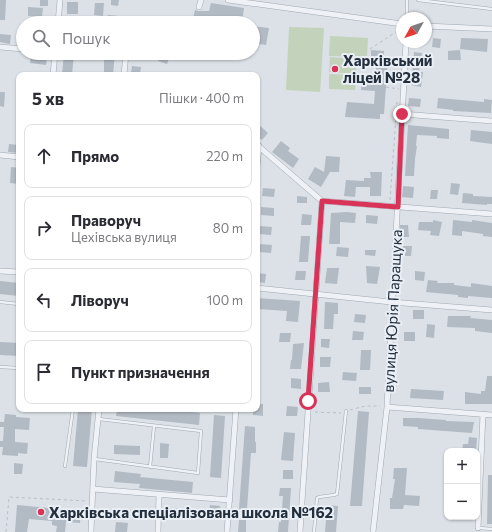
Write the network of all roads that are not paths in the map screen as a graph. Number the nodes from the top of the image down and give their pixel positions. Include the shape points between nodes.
1 (60, 0) edge
2 (201, 0) edge
3 (228, 0) edge
4 (407, 0) edge
5 (418, 0) edge
6 (198, 7) dead end
7 (492, 9) edge
8 (407, 12) edge
9 (59, 16) edge
10 (396, 23) edge
11 (432, 26) edge
12 (492, 29) edge
13 (0, 47) edge
14 (16, 48) edge
15 (403, 48) edge
16 (54, 60) edge
17 (125, 60) edge
18 (53, 72) edge
19 (124, 72) edge
20 (402, 114) junction
21 (492, 121) edge
22 (260, 147) edge
23 (0, 155) edge
24 (16, 157) edge
25 (322, 201) junction
26 (398, 207) junction
27 (492, 214) edge
28 (0, 271) edge
29 (16, 272) edge
30 (260, 288) edge
31 (315, 294) junction
32 (0, 302) edge
33 (391, 302) junction
34 (16, 304) edge
35 (492, 310) edge
36 (0, 367) edge
37 (16, 368) edge
38 (387, 407) junction
39 (346, 411) dead end
40 (73, 412) edge
41 (100, 412) edge
42 (236, 412) edge
43 (483, 414) junction
44 (492, 414) edge
45 (99, 419) junction
46 (154, 426) junction
47 (94, 459) junction
48 (66, 466) dead end
49 (150, 467) junction
50 (93, 489) junction
51 (159, 495) junction
52 (230, 500) junction
53 (478, 528) joint
54 (492, 529) edge
55 (91, 532) edge
56 (158, 532) edge
57 (227, 532) edge
58 (300, 532) edge
59 (314, 532) edge
60 (373, 532) edge

1 - 9 street
2 - 6 street
3 - 10 street
4 - 8 lane
5 - 7 lane
11 - 12 street
13 - 14 street
15 - 20 street, вулиця Юрія Паращука
16 - 18 street
17 - 19 street
20 - 21 street
20 - 26 street, вулиця Юрія Паращука
22 - 25 street
23 - 24 street
25 - 26 street
25 - 31 street
26 - 27 street
26 - 33 street, вулиця Юрія Паращука
28 - 29 street
30 - 31 street
31 - 33 street
31 - 58 street
32 - 34 lane
33 - 35 street
33 - 38 street, вулиця Юрія Паращука
36 - 37 lane
38 - 43 street
38 - 60 street, вулиця Юрія Паращука
39 - 59 lane via 337,494 317,498
40 - 48 lane
41 - 45 street
42 - 52 street
43 - 44 street
43 - 53 street
45 - 46 lane
45 - 47 street
46 - 49 lane
46 - 49 lane via 202,431 198,473
47 - 49 lane
47 - 50 street
50 - 51 street
50 - 55 street
51 - 52 street
51 - 56 street
52 - 57 street
53 - 54 lane

